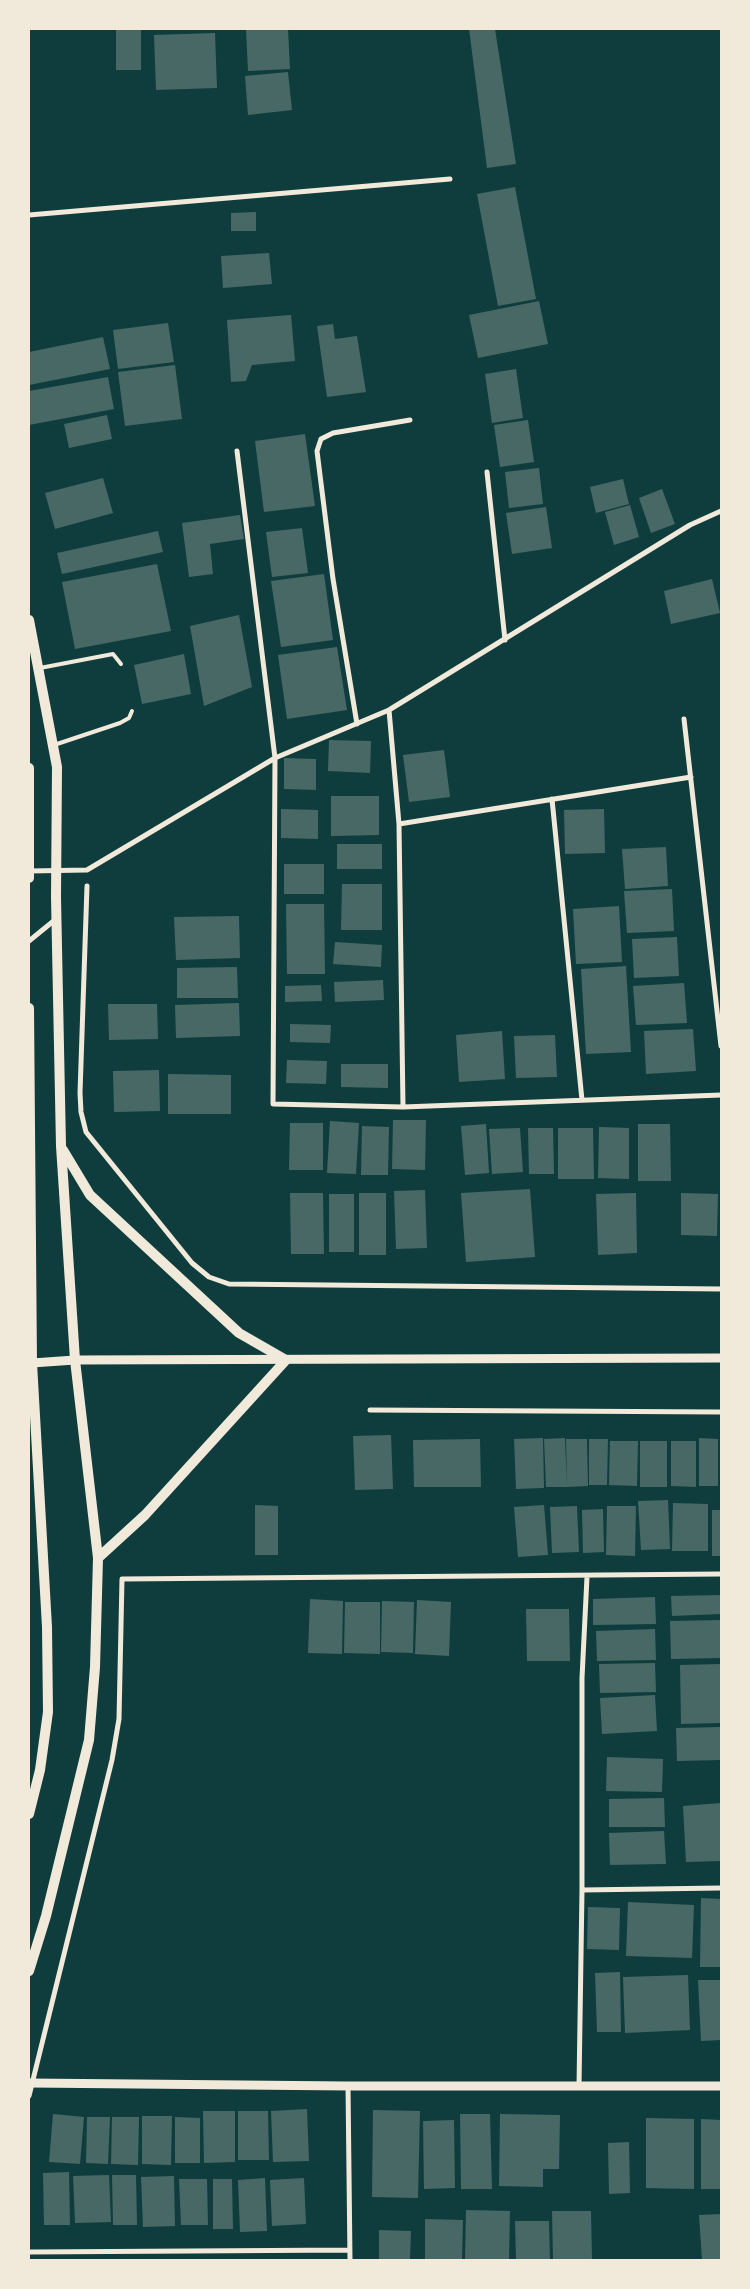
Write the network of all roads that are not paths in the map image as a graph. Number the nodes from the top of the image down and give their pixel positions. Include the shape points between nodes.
1 (450, 179) dead end
2 (29, 215) edge
3 (410, 420) dead end
4 (237, 451) dead end
5 (487, 472) dead end
6 (721, 511) edge
7 (29, 620) edge
8 (505, 640) junction
9 (121, 664) dead end
10 (38, 668) junction
11 (390, 710) junction
12 (132, 711) dead end
13 (684, 719) dead end
14 (357, 724) junction
15 (53, 746) junction
16 (275, 758) junction
17 (29, 768) edge
18 (692, 777) junction
19 (552, 799) junction
20 (399, 824) junction
21 (29, 871) edge
22 (56, 871) junction
23 (29, 878) edge
24 (87, 886) dead end
25 (56, 919) junction
26 (29, 940) edge
27 (29, 1008) edge
28 (721, 1046) edge
29 (721, 1095) edge
30 (582, 1100) junction
31 (403, 1107) junction
32 (61, 1146) junction
33 (721, 1289) edge
34 (721, 1358) edge
35 (75, 1360) junction
36 (286, 1360) junction
37 (32, 1363) junction
38 (370, 1410) dead end
39 (721, 1412) edge
40 (98, 1558) junction
41 (721, 1574) edge
42 (587, 1577) junction
43 (29, 1814) edge
44 (721, 1888) edge
45 (582, 1890) junction
46 (29, 1971) edge
47 (31, 2083) edge
48 (348, 2086) junction
49 (579, 2086) junction
50 (721, 2086) edge
51 (29, 2096) edge
52 (350, 2250) junction
53 (29, 2252) edge
54 (350, 2260) edge

1 - 2 street
3 - 14 street via 333,433 321,439 317,451 333,580
4 - 16 street
5 - 8 street
6 - 8 street via 690,525
7 - 10 main road
8 - 11 street
9 - 10 lane via 113,654
10 - 15 main road
11 - 14 street
11 - 20 street
12 - 15 lane via 130,718 120,723
13 - 18 street
14 - 16 street
15 - 22 main road via 57,767
16 - 22 street via 87,870
16 - 31 street via 274,1104
17 - 21 main road
18 - 19 street
18 - 28 street
19 - 20 street
19 - 30 street
20 - 31 street
21 - 22 street
21 - 23 main road
22 - 25 main road
24 - 33 street via 80,1093 86,1132 192,1263 209,1277 229,1284
25 - 26 street
25 - 32 main road
27 - 37 main road
29 - 30 street
30 - 31 street
32 - 35 main road
32 - 36 main road via 90,1195 239,1333
34 - 36 street
35 - 36 street
35 - 37 street
35 - 40 main road
36 - 40 main road via 144,1515
37 - 43 main road via 47,1627 48,1712 40,1770
38 - 39 street
40 - 46 main road via 89,1740 46,1916
41 - 42 street
42 - 45 street via 582,1678
42 - 47 street via 122,1579 119,1719
44 - 45 street
45 - 49 street
47 - 48 street
47 - 51 street
48 - 49 street
48 - 52 street
49 - 50 street
52 - 53 street
52 - 54 street

